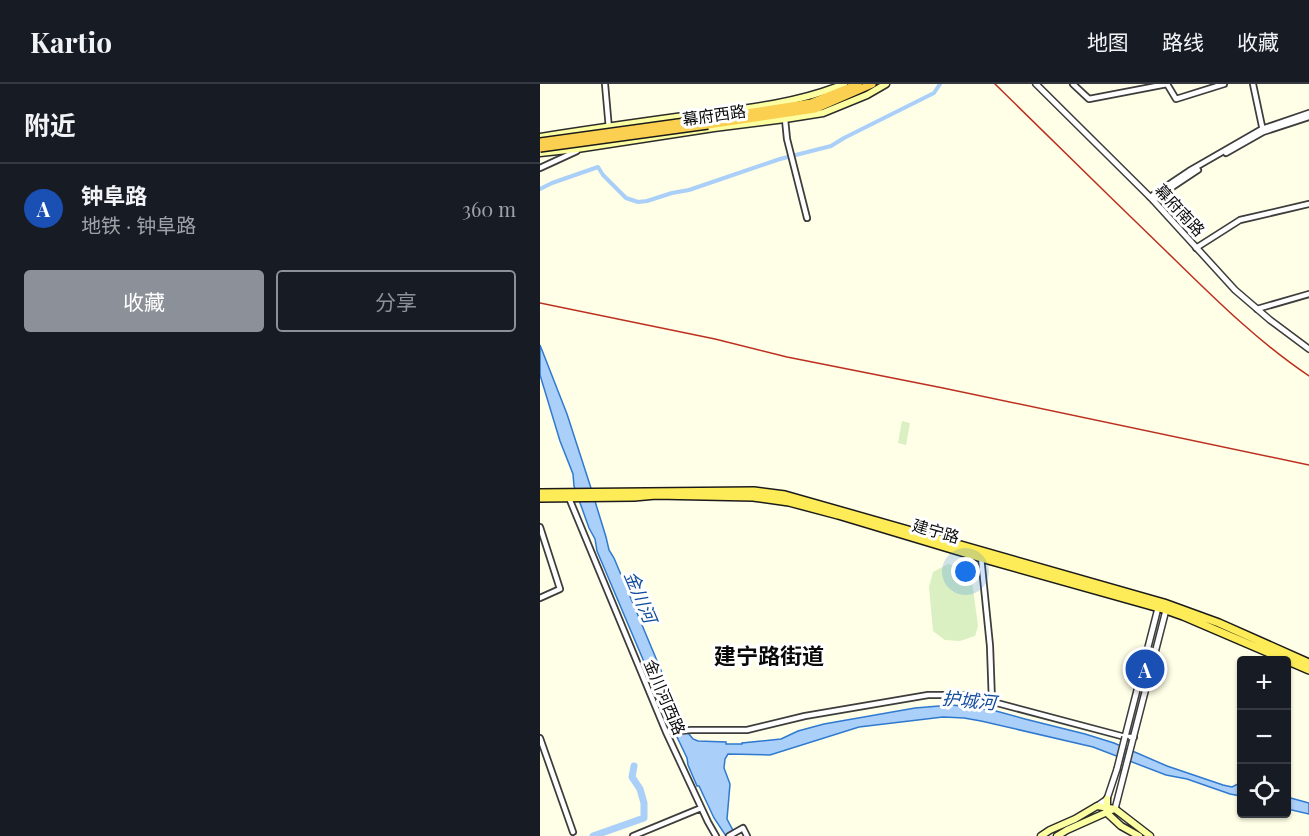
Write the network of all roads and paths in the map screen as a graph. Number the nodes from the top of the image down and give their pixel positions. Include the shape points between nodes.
1 (605, 84) edge
2 (844, 84) edge
3 (858, 84) edge
4 (872, 84) edge
5 (886, 84) edge
6 (1035, 84) edge
7 (1073, 84) edge
8 (1167, 84) edge
9 (1224, 84) edge
10 (1253, 84) edge
11 (828, 91) junction
12 (811, 103) junction
13 (730, 110) junction
14 (802, 111) junction
15 (751, 112) junction
16 (823, 113) junction
17 (1309, 113) edge
18 (1309, 117) edge
19 (785, 119) junction
20 (632, 123) junction
21 (710, 124) junction
22 (608, 126) junction
23 (585, 129) junction
24 (1263, 132) junction
25 (540, 136) edge
26 (610, 136) junction
27 (587, 139) junction
28 (636, 140) junction
29 (540, 142) edge
30 (611, 144) junction
31 (540, 148) edge
32 (577, 149) junction
33 (556, 151) junction
34 (540, 153) edge
35 (540, 168) edge
36 (1151, 199) junction
37 (1309, 204) edge
38 (807, 218) dead end
39 (1196, 248) junction
40 (1309, 294) edge
41 (1257, 309) junction
42 (1309, 349) edge
43 (540, 493) edge
44 (574, 496) junction
45 (540, 498) edge
46 (540, 527) edge
47 (981, 555) junction
48 (540, 598) edge
49 (1163, 607) junction
50 (1309, 663) edge
51 (1309, 670) edge
52 (992, 702) junction
53 (667, 732) junction
54 (1125, 737) junction
55 (1134, 737) junction
56 (540, 738) edge
57 (1107, 799) junction
58 (1097, 806) junction
59 (701, 808) junction
60 (1115, 809) junction
61 (1107, 810) junction
62 (573, 832) dead end
63 (633, 836) edge
64 (716, 836) edge
65 (729, 836) edge
66 (747, 836) edge
67 (1041, 836) edge
68 (1057, 836) edge
69 (1139, 836) edge
70 (1150, 836) edge

1 - 22 street
2 - 11 main road, 幕府西路
3 - 12 highway, 幕府西路
4 - 14 highway, 幕府西路
5 - 16 main road, 幕府西路
6 - 36 street, 幕府南路
7 - 8 street via 1089,99
8 - 9 street via 1176,99
10 - 24 street
11 - 12 highway
11 - 13 main road, 幕府西路
12 - 15 highway, 幕府西路
13 - 15 highway
13 - 20 main road, 幕府西路
14 - 16 highway
14 - 21 highway, 幕府西路
15 - 21 highway, 幕府西路
16 - 19 main road, 幕府西路
17 - 36 street via 1262,129
18 - 24 street
19 - 21 main road, 幕府西路
19 - 38 street
20 - 22 main road, 幕府西路
20 - 28 main road via 629,133
21 - 28 main road, 幕府西路
21 - 29 highway, 幕府西路, bridge
21 - 31 highway, 幕府西路, bridge
22 - 23 main road, 幕府西路
22 - 26 street
23 - 25 main road, 幕府西路
23 - 27 main road via 589,132
24 - 36 street
26 - 27 main road
26 - 30 street
27 - 33 main road via 573,141
28 - 30 main road, 幕府西路
30 - 32 main road, 幕府西路
32 - 33 main road, 幕府西路
32 - 35 street
33 - 34 main road, 幕府西路
36 - 39 street, 幕府南路
37 - 39 street via 1240,220
39 - 41 street, 幕府南路
40 - 41 street
41 - 42 street, 幕府南路
43 - 44 main road, 建宁路
44 - 45 main road, 建宁路
44 - 47 main road, 建宁路 via 634,497 656,493 789,502
44 - 53 street, 金川河西路
46 - 48 street via 560,590
47 - 49 main road, 建宁路
47 - 52 street
49 - 50 main road, 建宁路 via 1219,623
49 - 51 main road, 建宁路
49 - 54 street
49 - 55 street
52 - 53 street via 967,695 928,695 747,730
52 - 54 street
53 - 59 street, 金川河西路
54 - 55 street
54 - 57 street, bridge
55 - 60 street
56 - 62 street
57 - 58 street
57 - 61 main road
58 - 61 main road
58 - 67 main road
59 - 63 street
59 - 64 street, 金川河西路
60 - 61 main road
60 - 70 main road
61 - 68 main road
61 - 69 main road via 1121,826
65 - 66 street via 742,828

